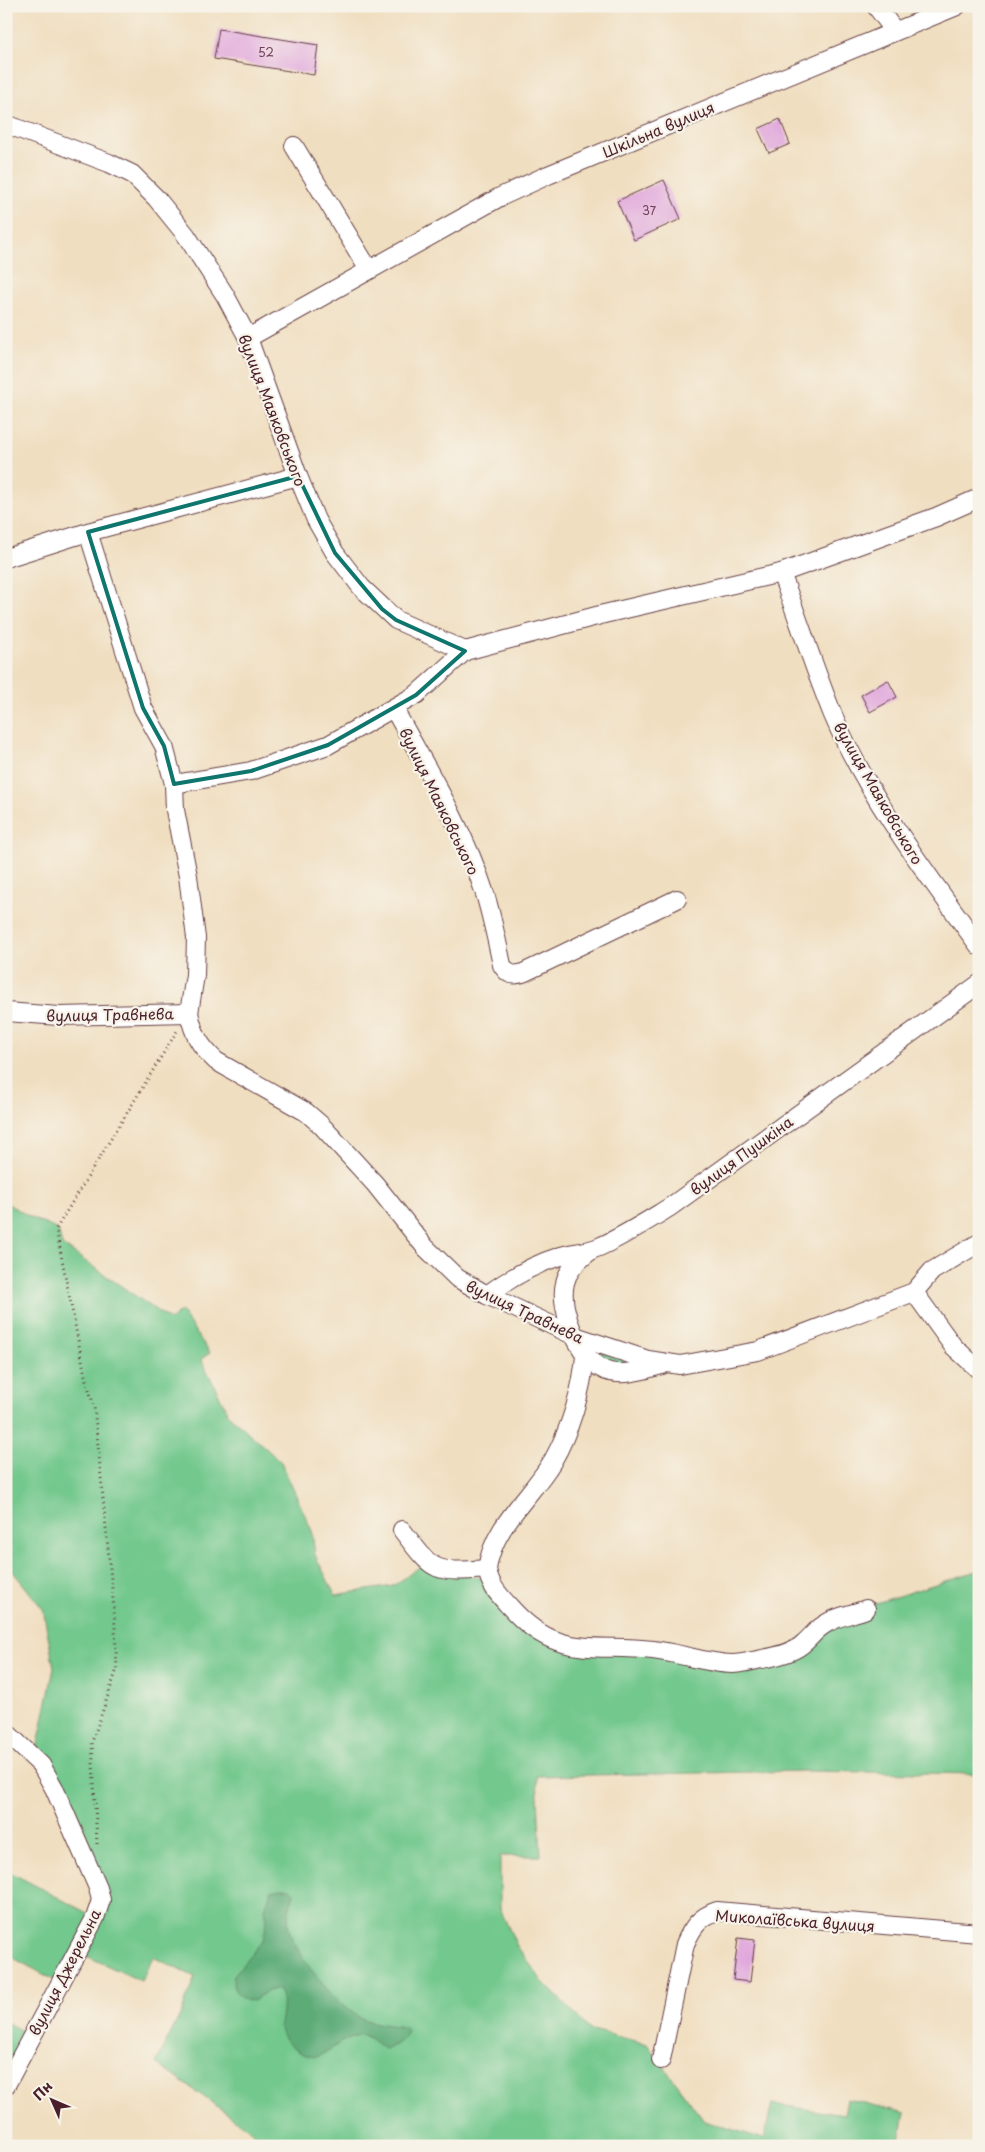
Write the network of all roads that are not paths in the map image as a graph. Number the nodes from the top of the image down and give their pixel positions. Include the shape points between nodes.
1 (876, 6) edge
2 (957, 6) edge
3 (894, 30) junction
4 (6, 124) edge
5 (294, 146) dead end
6 (369, 270) junction
7 (248, 338) junction
8 (298, 476) junction
9 (979, 498) edge
10 (88, 532) junction
11 (6, 558) edge
12 (781, 573) junction
13 (465, 651) junction
14 (394, 709) junction
15 (174, 784) junction
16 (678, 899) dead end
17 (979, 946) edge
18 (979, 984) edge
19 (6, 1012) edge
20 (189, 1013) junction
21 (979, 1243) edge
22 (591, 1250) junction
23 (914, 1292) junction
24 (487, 1295) junction
25 (575, 1336) junction
26 (586, 1356) junction
27 (668, 1364) junction
28 (979, 1370) edge
29 (402, 1530) dead end
30 (487, 1569) junction
31 (866, 1609) dead end
32 (6, 1732) edge
33 (979, 1933) edge
34 (661, 2060) dead end
35 (6, 2085) edge

1 - 3 street
2 - 3 street, Шкільна вулиця
3 - 6 street, Шкільна вулиця via 548,174
4 - 7 street, вулиця Маяковського via 132,174 186,235 225,294
5 - 6 street
6 - 7 street, Шкільна вулиця
7 - 8 street, вулиця Маяковського
8 - 10 street
8 - 13 street, вулиця Маяковського via 316,520 335,553 382,609 396,620
9 - 12 street, вулиця Маяковського via 936,517
10 - 11 street
10 - 15 street via 143,708 164,746
12 - 13 street, вулиця Маяковського via 604,614
12 - 17 street, вулиця Маяковського via 834,716 850,748 895,827
13 - 14 street, вулиця Маяковського via 416,695
14 - 15 street, вулиця Маяковського via 328,745 289,760 251,771
14 - 16 street, вулиця Маяковського via 476,869 506,972 514,975 523,972
15 - 20 street via 175,810 196,938
18 - 22 street, вулиця Пушкіна via 670,1207
19 - 20 street, вулиця Травнева via 59,1016
20 - 24 street, вулиця Травнева via 194,1034 216,1061 306,1112 375,1184 425,1247 457,1278
21 - 23 street, вулиця Травнева via 932,1271
22 - 24 street, вулиця Пушкіна via 540,1263
22 - 25 street via 570,1270 565,1282 566,1315
23 - 27 street, вулиця Травнева via 758,1351 680,1365
23 - 28 street via 953,1346
24 - 25 street, вулиця Травнева
25 - 26 street
25 - 27 street, вулиця Травнева
26 - 27 street via 607,1372 620,1374
26 - 30 street via 582,1383 562,1442 552,1462 495,1539
29 - 30 street via 425,1560 441,1570
30 - 31 street via 494,1589 521,1620 560,1644 652,1650 710,1662 734,1664 790,1651 801,1646 828,1622
32 - 35 street, вулиця Джерельна via 41,1765 54,1788 98,1888 100,1900 96,1918
33 - 34 street, Миколаївська вулиця via 717,1912 706,1914 691,1930 685,1944

